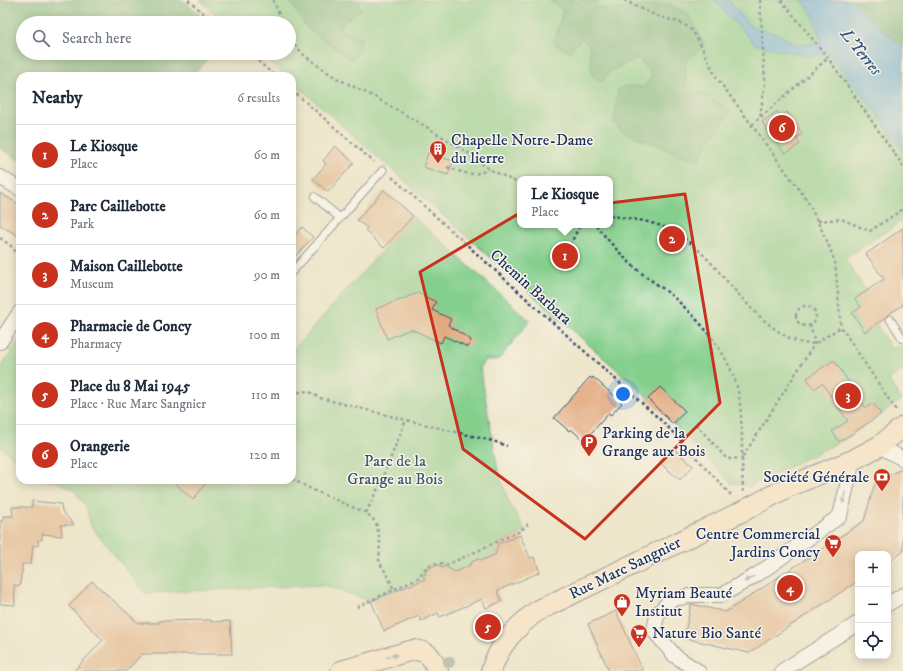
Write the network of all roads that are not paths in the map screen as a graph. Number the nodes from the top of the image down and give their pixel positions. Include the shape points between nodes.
1 (383, 170) road end
2 (0, 177) edge
3 (16, 187) edge
4 (314, 197) dead end
5 (340, 218) junction
6 (296, 268) edge
7 (16, 318) edge
8 (890, 318) dead end
9 (903, 339) edge
10 (0, 342) edge
11 (901, 420) edge
12 (879, 446) junction
13 (903, 459) edge
14 (853, 460) junction
15 (903, 595) edge
16 (891, 602) edge
17 (855, 625) edge
18 (492, 668) edge
19 (341, 671) edge
20 (438, 671) edge
21 (698, 671) edge
22 (782, 671) edge

1 - 5 lane
2 - 3 street
4 - 5 lane
5 - 6 lane
7 - 10 street
8 - 9 lane
11 - 12 street, Rue Marc Sangnier
12 - 13 street
12 - 14 street, Rue Marc Sangnier
14 - 18 street, Rue Marc Sangnier via 788,487 537,611 518,626 505,643
14 -> 21 street via 840,516 758,574 722,595 694,595 670,600 657,615 654,631 675,656
15 - 16 street
17 - 22 street
19 -> 20 street via 413,650 422,651 430,656

